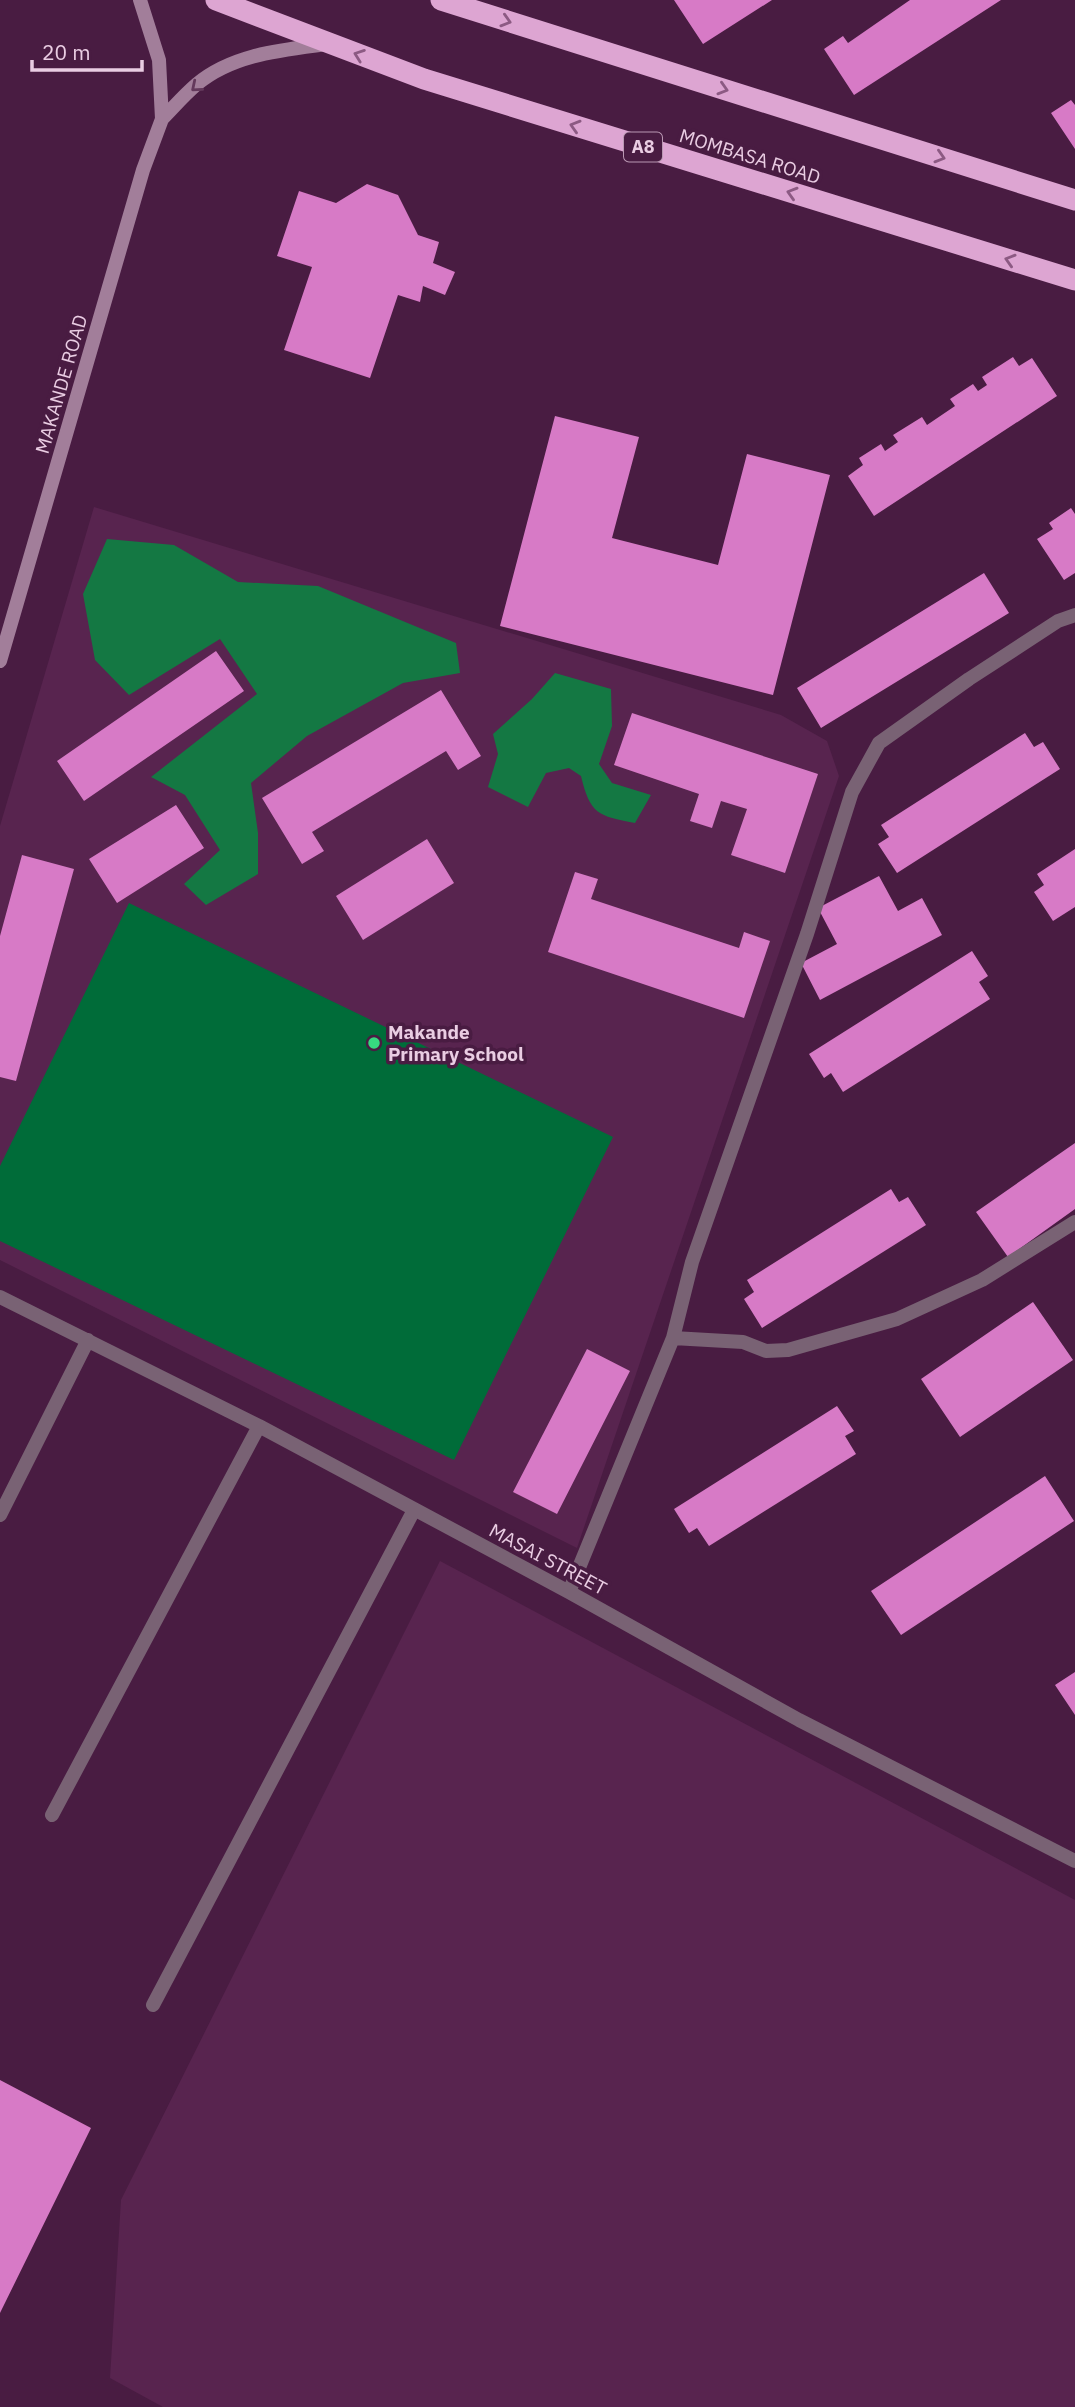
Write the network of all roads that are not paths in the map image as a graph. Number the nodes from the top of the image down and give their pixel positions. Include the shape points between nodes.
1 (140, 0) edge
2 (216, 0) edge
3 (441, 0) edge
4 (328, 44) junction
5 (162, 119) junction
6 (1075, 200) edge
7 (1075, 280) edge
8 (1075, 615) edge
9 (0, 661) edge
10 (1075, 1222) edge
11 (0, 1297) edge
12 (673, 1338) junction
13 (88, 1339) junction
14 (259, 1426) junction
15 (414, 1510) junction
16 (0, 1515) edge
17 (569, 1592) junction
18 (52, 1815) dead end
19 (1075, 1861) edge
20 (153, 2005) dead end

1 - 5 main road, MAKANDE ROAD via 159,61
2 - 4 highway, MOMBASA ROAD / A8
3 -> 6 highway
4 -> 5 main road, MAKANDE ROAD via 262,53 232,64 198,83
7 -> 4 highway, MOMBASA ROAD / A8 via 424,79
5 - 9 main road, MAKANDE ROAD via 143,170
8 - 12 street via 1058,621 969,679 879,743 852,792 692,1262
10 - 12 street via 982,1280 897,1319 861,1330 788,1350 766,1351 743,1342
11 - 13 street, MASAI STREET
12 - 17 street
13 - 14 street, MASAI STREET
13 - 16 street
14 - 15 street, MASAI STREET
14 - 18 street
15 - 17 street, MASAI STREET
15 - 20 street
17 - 19 street, MASAI STREET via 799,1720

